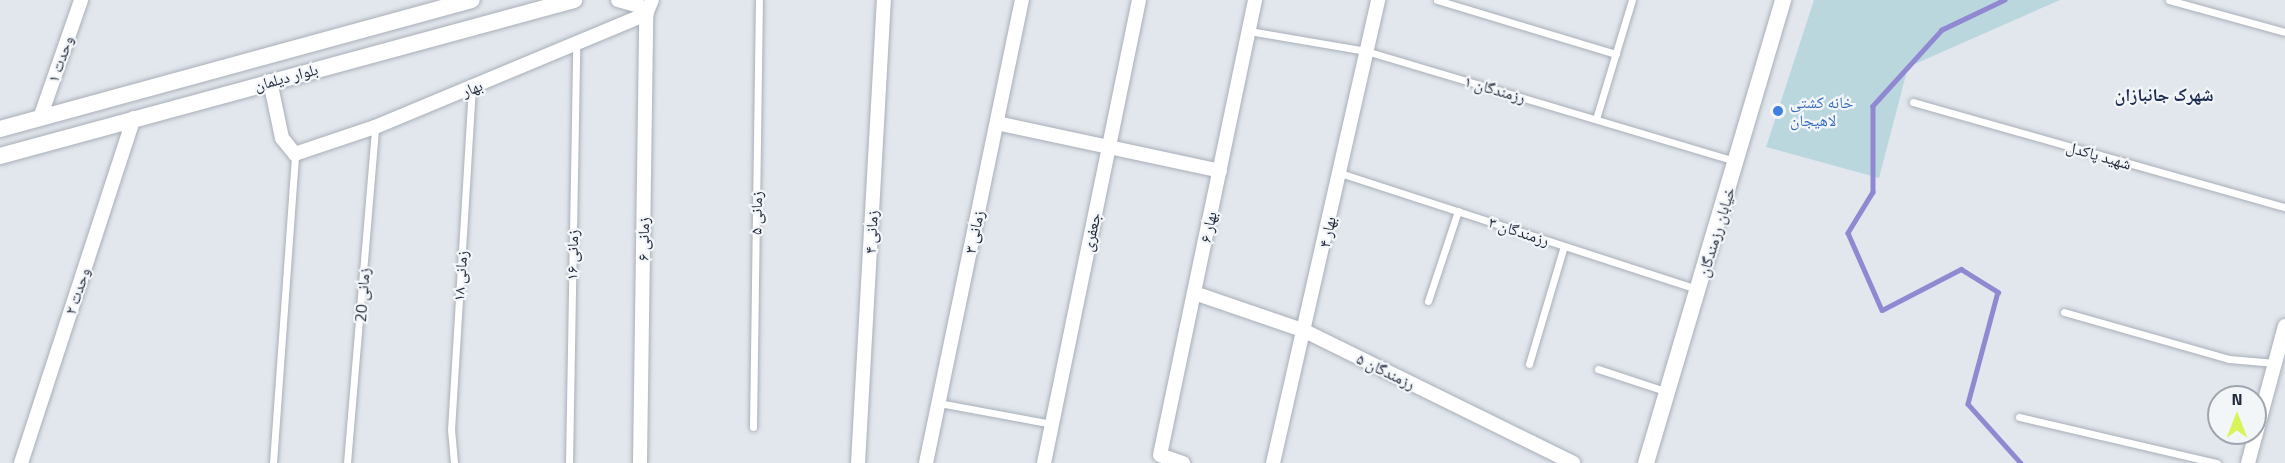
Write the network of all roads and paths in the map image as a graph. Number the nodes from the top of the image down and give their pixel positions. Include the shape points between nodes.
1 (81, 0) edge
2 (472, 0) edge
3 (574, 0) edge
4 (618, 0) edge
5 (652, 0) edge
6 (759, 0) edge
7 (884, 0) edge
8 (1022, 0) edge
9 (1139, 0) edge
10 (1255, 0) edge
11 (1378, 0) edge
12 (1437, 0) edge
13 (1632, 0) edge
14 (1783, 0) edge
15 (2169, 0) edge
16 (646, 14) junction
17 (1249, 31) junction
18 (2285, 32) edge
19 (576, 46) junction
20 (1366, 51) junction
21 (1616, 54) junction
22 (201, 72) junction
23 (270, 81) junction
24 (471, 88) junction
25 (208, 98) junction
26 (1913, 102) dead end
27 (40, 118) junction
28 (134, 118) junction
29 (1596, 119) junction
30 (997, 123) junction
31 (375, 127) junction
32 (0, 129) edge
33 (1109, 146) junction
34 (295, 154) junction
35 (0, 156) edge
36 (1737, 161) junction
37 (1220, 171) junction
38 (1340, 173) junction
39 (2285, 207) edge
40 (1458, 211) junction
41 (1564, 246) junction
42 (1699, 290) junction
43 (1194, 293) junction
44 (1428, 301) dead end
45 (2064, 312) dead end
46 (2285, 326) edge
47 (1305, 331) junction
48 (2275, 363) junction
49 (1529, 364) dead end
50 (1598, 369) dead end
51 (1668, 392) junction
52 (939, 403) junction
53 (2019, 417) dead end
54 (1052, 424) junction
55 (753, 427) dead end
56 (21, 463) edge
57 (273, 463) edge
58 (347, 463) edge
59 (454, 463) edge
60 (568, 463) edge
61 (640, 463) edge
62 (858, 463) edge
63 (926, 463) edge
64 (1044, 463) edge
65 (1183, 463) edge
66 (1273, 463) edge
67 (1573, 463) edge
68 (1646, 463) edge
69 (2217, 463) edge
70 (2248, 463) edge

1 - 27 street, وحدت ۱
2 - 22 main road, بلوار دیلمان
3 - 23 main road, بلوار دیلمان
4 - 16 street via 639,6
5 - 16 street
6 - 55 lane, زمانی ۵
7 - 62 street, زمانی ۴
8 - 30 street, زمانی ۳
9 - 33 street, جعفری
10 - 17 street, بهار ۶
11 - 20 street, بهار ۴
12 - 21 lane
13 - 21 lane
14 - 36 main road, خیابان رزمندگان
15 - 18 lane
16 - 19 street, بهار via 613,25
16 - 61 street, زمانی ۶
17 - 20 lane, رزمندگان ۱
17 - 37 street, بهار ۶
19 - 24 street, بهار
19 - 60 lane, زمانی ۱۶
20 - 29 lane, رزمندگان ۱
20 - 38 street, بهار ۴
21 - 29 lane
22 - 25 main road
22 - 27 main road, بلوار دیلمان
23 - 25 main road, بلوار دیلمان
23 - 34 street via 282,138
24 - 31 street, بهار
24 - 59 lane, زمانی ۱۸ via 451,430
25 - 28 main road, بلوار دیلمان
26 - 39 lane, شهید پاکدل
27 - 32 main road, بلوار دیلمان
28 - 35 main road, بلوار دیلمان
28 - 56 street, وحدت ۲
29 - 36 lane, رزمندگان ۱
30 - 33 street
30 - 52 street, زمانی ۳
31 - 34 street, بهار
31 - 58 lane, زمانی 20
33 - 37 street
33 - 54 street, جعفری
34 - 57 lane
36 - 42 main road, خیابان رزمندگان
37 - 43 street, بهار ۶
38 - 40 lane, رزمندگان ۳
38 - 47 street, بهار ۴
40 - 41 lane, رزمندگان ۳
40 - 44 lane
41 - 42 lane, رزمندگان ۳
41 - 49 lane
42 - 51 main road, خیابان رزمندگان
43 - 47 street, رزمندگان ۵
43 - 65 street, بهار ۶ via 1160,455
45 - 48 lane via 2229,359
46 - 48 street
47 - 66 street, بهار ۴
47 - 67 street, رزمندگان ۵
48 - 70 street
50 - 51 lane
51 - 68 main road, خیابان رزمندگان
52 - 54 lane
52 - 63 street, زمانی ۳
53 - 69 lane
54 - 64 street, جعفری

